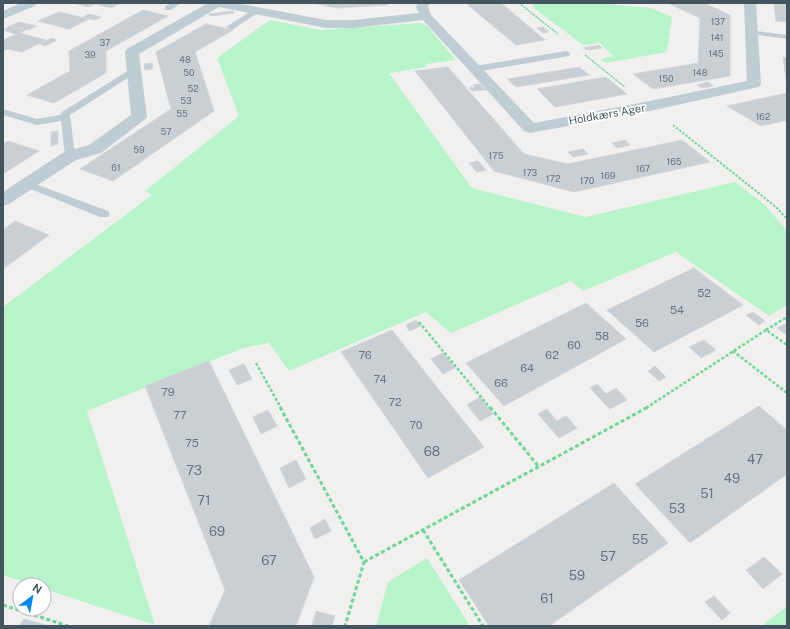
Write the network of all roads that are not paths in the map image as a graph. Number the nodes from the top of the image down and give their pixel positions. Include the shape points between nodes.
1 (31, 3) edge
2 (177, 3) edge
3 (217, 3) edge
4 (750, 3) edge
5 (168, 8) dead end
6 (425, 9) edge
7 (257, 11) junction
8 (3, 15) edge
9 (230, 27) dead end
10 (752, 32) junction
11 (787, 37) edge
12 (566, 54) dead end
13 (475, 69) junction
14 (134, 70) junction
15 (3, 112) edge
16 (66, 118) junction
17 (70, 156) junction
18 (27, 184) junction
19 (3, 200) edge
20 (104, 214) dead end

1 - 8 street
2 - 5 lane
3 - 7 street, Holdkærs Ager
3 - 14 street, Holdkærs Ager via 132,52
4 - 10 street, Holdkærs Ager
6 - 7 street, Holdkærs Ager via 354,24 326,24
6 - 13 street, Holdkærs Ager
7 - 9 lane
10 - 11 lane
10 - 13 street, Holdkærs Ager via 754,84 530,128
12 - 13 lane
14 - 16 lane via 65,114
14 - 17 street, Holdkærs Ager via 139,117 95,149
15 - 16 lane via 37,122
16 - 17 lane
17 - 18 street, Holdkærs Ager
18 - 19 street, Holdkærs Ager
18 - 20 lane

